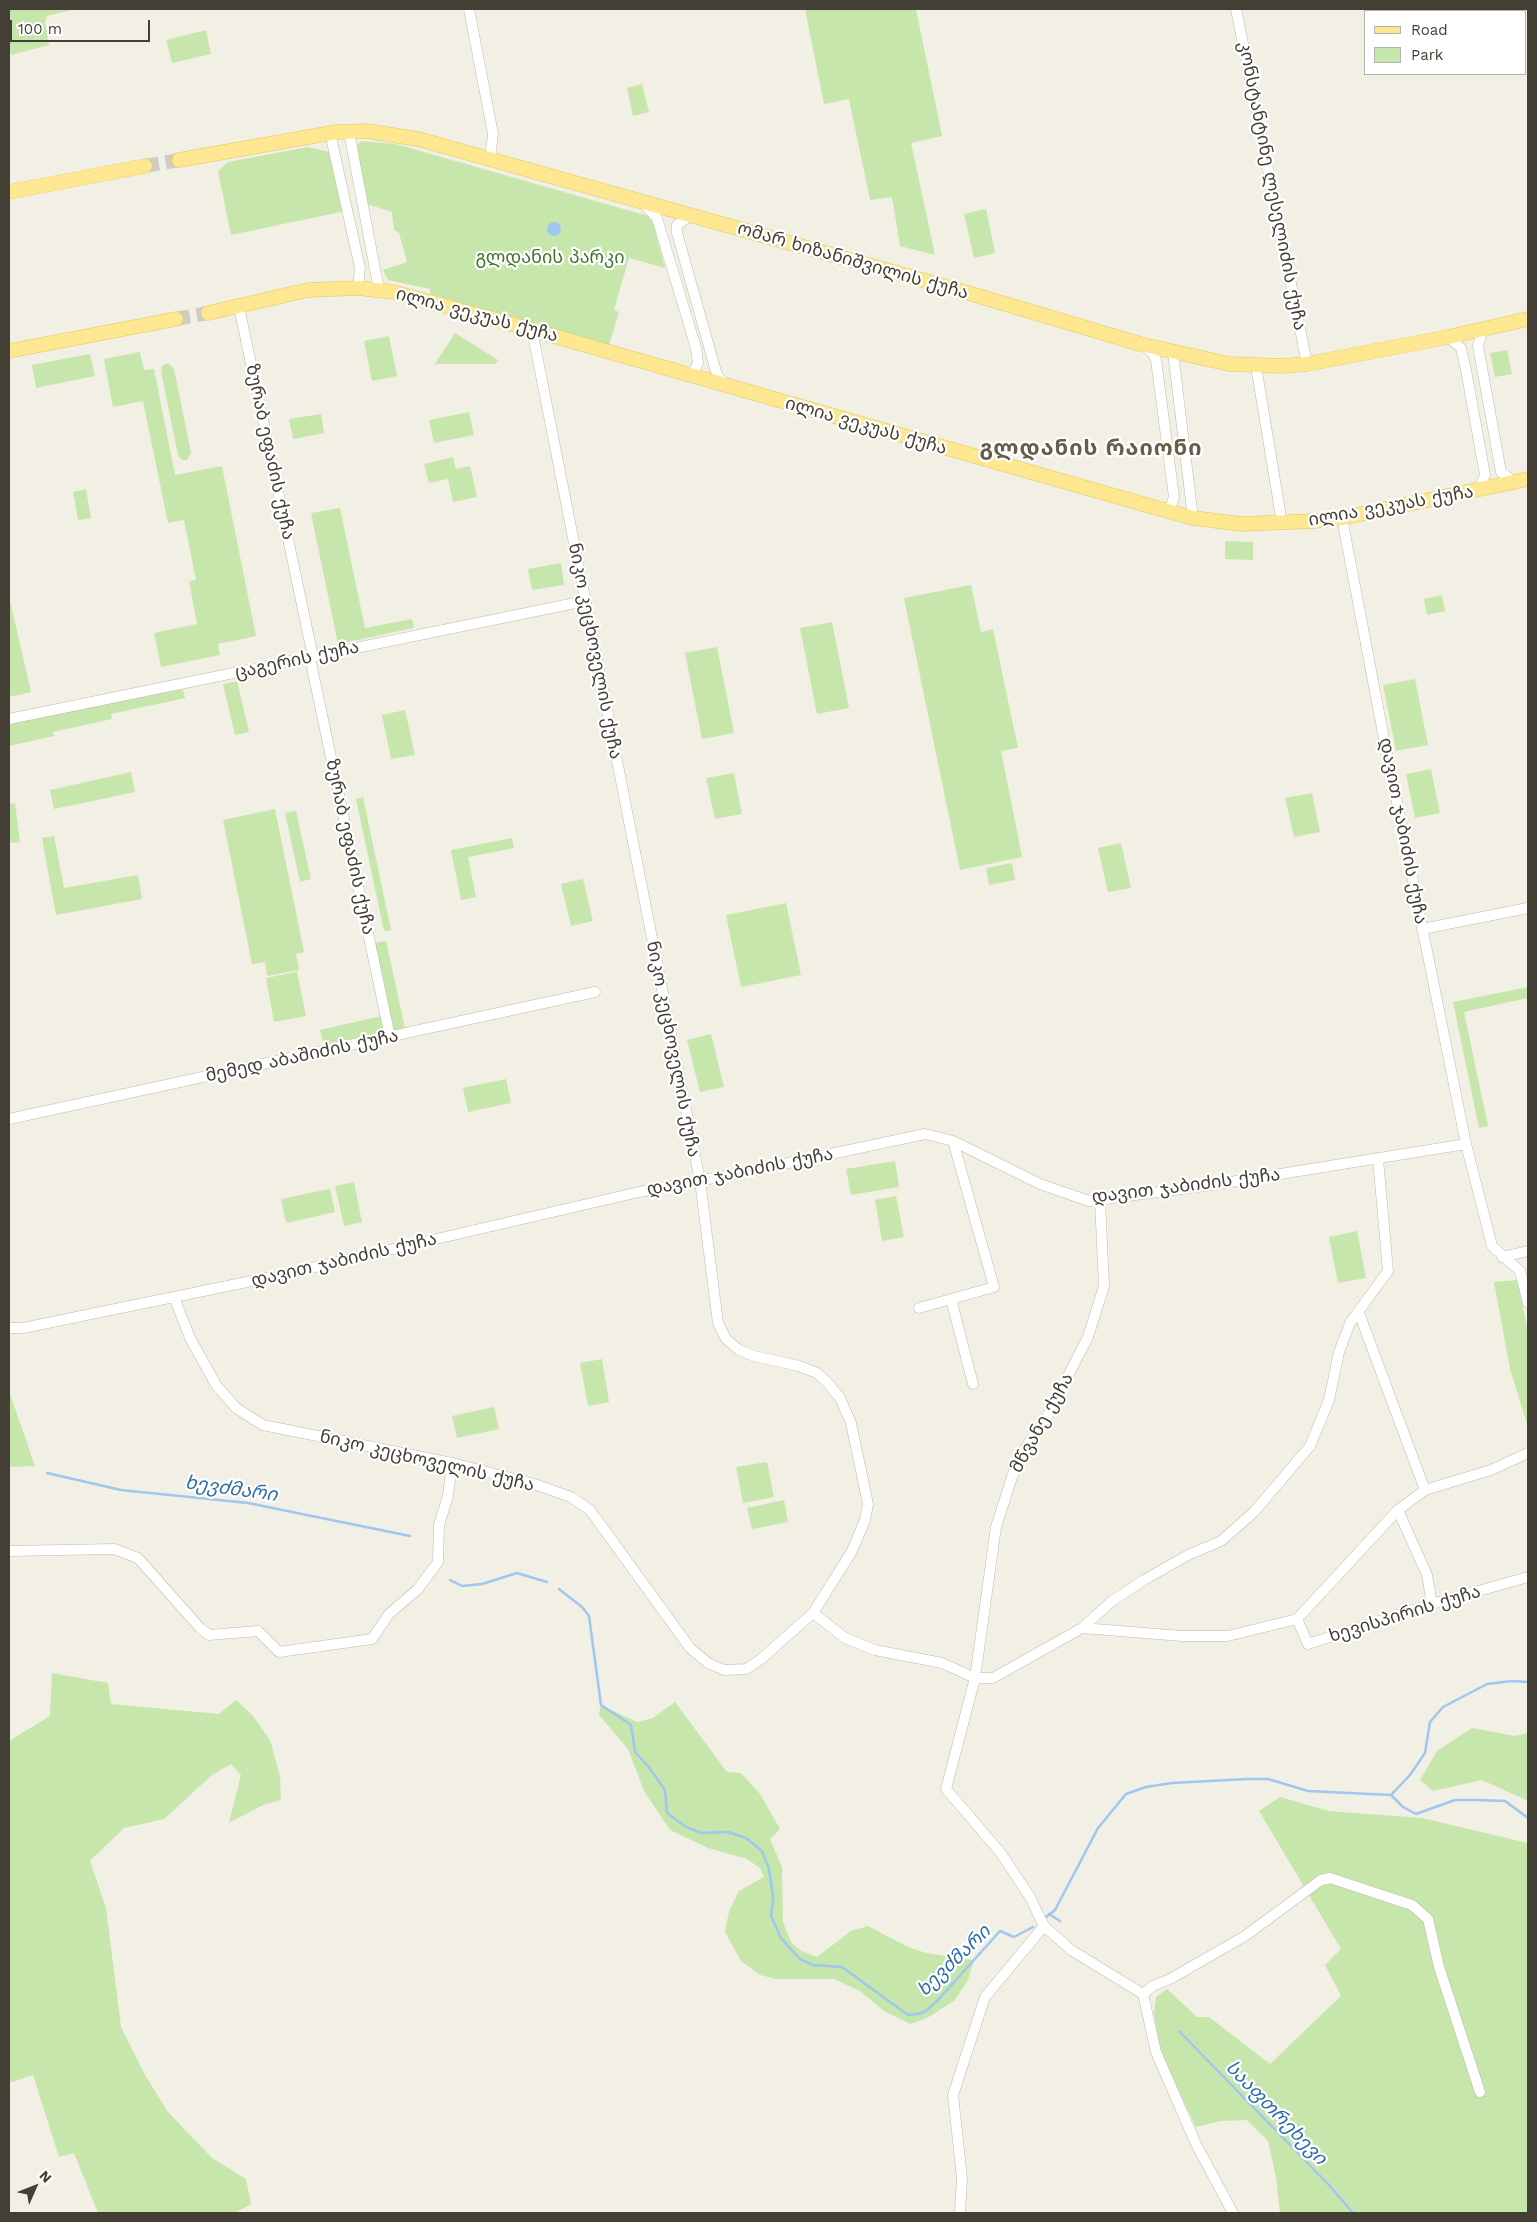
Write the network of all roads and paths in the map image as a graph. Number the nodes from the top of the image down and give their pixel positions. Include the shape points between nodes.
1 (469, 9) edge
2 (1236, 9) edge
3 (349, 132) junction
4 (330, 133) junction
5 (490, 158) junction
6 (179, 160) tunnel mouth
7 (145, 166) tunnel mouth
8 (9, 192) edge
9 (643, 203) junction
10 (690, 216) junction
11 (358, 288) junction
12 (379, 290) junction
13 (239, 307) junction
14 (208, 313) tunnel mouth
15 (176, 319) tunnel mouth
16 (1528, 319) edge
17 (1483, 329) junction
18 (532, 330) junction
19 (1448, 337) junction
20 (1140, 344) junction
21 (9, 351) edge
22 (1173, 352) junction
23 (1307, 364) junction
24 (1256, 366) junction
25 (687, 374) junction
26 (728, 386) junction
27 (1528, 479) edge
28 (1514, 482) junction
29 (1479, 490) junction
30 (1164, 510) junction
31 (1193, 518) junction
32 (1342, 518) junction
33 (1282, 523) junction
34 (585, 601) junction
35 (311, 657) junction
36 (9, 719) edge
37 (1528, 908) edge
38 (1422, 929) junction
39 (595, 992) dead end
40 (390, 1037) junction
41 (9, 1119) edge
42 (953, 1141) junction
43 (1466, 1144) junction
44 (1378, 1159) junction
45 (700, 1181) junction
46 (1100, 1200) junction
47 (1528, 1250) edge
48 (1502, 1257) junction
49 (174, 1297) junction
50 (951, 1299) junction
51 (1528, 1303) edge
52 (919, 1308) dead end
53 (1359, 1313) junction
54 (9, 1328) edge
55 (973, 1384) dead end
56 (1528, 1453) edge
57 (452, 1463) junction
58 (1426, 1490) junction
59 (1398, 1510) junction
60 (9, 1551) edge
61 (1528, 1577) edge
62 (1432, 1604) junction
63 (813, 1612) junction
64 (1297, 1619) junction
65 (1082, 1628) junction
66 (975, 1678) junction
67 (1044, 1926) junction
68 (1143, 1994) junction
69 (1480, 2092) dead end
70 (960, 2213) edge
71 (1233, 2213) edge

1 - 5 street via 493,134
2 - 23 street, კონსტანტინე ლესელიძის ქუჩა
3 - 4 main road, ომარ ხიზანიშვილის ქუჩა
3 - 5 main road, ომარ ხიზანიშვილის ქუჩა via 385,133 418,139
3 - 12 street
4 - 6 main road, ომარ ხიზანიშვილის ქუჩა
4 - 11 street via 360,268
5 - 9 main road, ომარ ხიზანიშვილის ქუჩა
7 - 8 main road
9 - 10 main road, ომარ ხიზანიშვილის ქუჩა
9 - 25 street via 657,218 696,348 698,363 694,371
10 - 20 main road, ომარ ხიზანიშვილის ქუჩა
10 - 26 street via 677,225 677,233 715,368 718,377
11 - 12 main road, ილია ვეკუას ქუჩა
11 - 13 main road, ილია ვეკუას ქუჩა via 308,290
12 - 18 main road, ილია ვეკუას ქუჩა
13 - 14 main road, ილია ვეკუას ქუჩა
13 - 35 street, ზურაბ ეფაძის ქუჩა
15 - 21 main road
16 - 17 main road, ომარ ხიზანიშვილის ქუჩა
17 - 19 main road, ომარ ხიზანიშვილის ქუჩა
17 - 28 street via 1478,346 1501,472
18 - 25 main road, ილია ვეკუას ქუჩა
18 - 34 street, ნიკო კეცხოველის ქუჩა
19 - 23 main road, ომარ ხიზანიშვილის ქუჩა
19 - 29 street via 1461,348 1466,370 1485,475
20 - 22 main road, ომარ ხიზანიშვილის ქუჩა
20 - 30 street via 1152,352 1156,360 1174,497 1171,506
22 - 24 main road, ომარ ხიზანიშვილის ქუჩა via 1229,364
22 - 31 street
23 - 24 main road, ომარ ხიზანიშვილის ქუჩა
24 - 33 street
25 - 26 main road, ილია ვეკუას ქუჩა
26 - 30 main road, ილია ვეკუას ქუჩა
27 - 28 main road, ილია ვეკუას ქუჩა
28 - 29 main road, ილია ვეკუას ქუჩა
29 - 32 main road, ილია ვეკუას ქუჩა
30 - 31 main road, ილია ვეკუას ქუჩა
31 - 33 main road, ილია ვეკუას ქუჩა via 1241,524
32 - 33 main road, ილია ვეკუას ქუჩა
32 - 38 street, დავით ჯაბიძის ქუჩა
34 - 35 street, ცაგერის ქუჩა
34 - 45 street, ნიკო კეცხოველის ქუჩა
35 - 36 street, ცაგერის ქუჩა
35 - 40 street, ზურაბ ეფაძის ქუჩა
37 - 38 street
38 - 43 street, დავით ჯაბიძის ქუჩა
39 - 40 street, მემედ აბაშიძის ქუჩა
40 - 41 street, მემედ აბაშიძის ქუჩა
42 - 45 street, დავით ჯაბიძის ქუჩა via 926,1134
42 - 46 street, დავით ჯაბიძის ქუჩა via 1040,1184 1089,1201
42 - 50 street via 994,1287
43 - 44 street, დავით ჯაბიძის ქუჩა
43 - 48 street, დავით ჯაბიძის ქუჩა via 1492,1246
44 - 46 street, დავით ჯაბიძის ქუჩა
44 - 53 street via 1388,1271
45 - 49 street, დავით ჯაბიძის ქუჩა
45 - 63 street, ნიკო კეცხოველის ქუჩა via 718,1323 726,1339 739,1350 754,1356 816,1373 840,1398 851,1423 868,1504 865,1520 852,1551
46 - 66 street, მწვანე ქუჩა via 1104,1286 1088,1337 1049,1413 1022,1453 1012,1477 996,1527
47 - 48 street
48 - 51 street, დავით ჯაბიძის ქუჩა via 1520,1271
49 - 54 street, დავით ჯაბიძის ქუჩა via 23,1328
49 - 57 street, ნიკო კეცხოველის ქუჩა via 190,1338 216,1385 236,1408 263,1425
50 - 52 street
50 - 55 street
53 - 58 street
53 - 65 street via 1350,1323 1329,1400 1310,1446 1254,1512 1221,1540 1188,1555 1112,1601
56 - 58 street via 1491,1470
57 - 60 street via 448,1496 439,1526 438,1562 418,1589 389,1614 372,1639 279,1652 258,1631 209,1634 138,1558 114,1549
57 - 63 street, ნიკო კეცხოველის ქუჩა via 534,1484 571,1497 590,1510 690,1648 708,1663 724,1670 746,1669 760,1660
58 - 59 street
59 - 62 street via 1427,1575
59 - 64 street
61 - 62 street, ხევისპირის ქუჩა
62 - 64 street, ხევისპირის ქუჩა via 1308,1644
63 - 66 street via 845,1638 875,1650 942,1663
64 - 65 street via 1228,1636 1182,1636
65 - 66 street via 993,1678
66 - 67 street, მწვანე ქუჩა via 946,1789 1000,1852 1030,1897
67 - 68 street via 1071,1950
67 - 70 street via 985,1997 953,2095 962,2178
68 - 69 street via 1245,1936 1321,1880 1330,1878 1412,1905 1428,1919 1439,1967
68 - 71 street via 1156,2052 1196,2144

